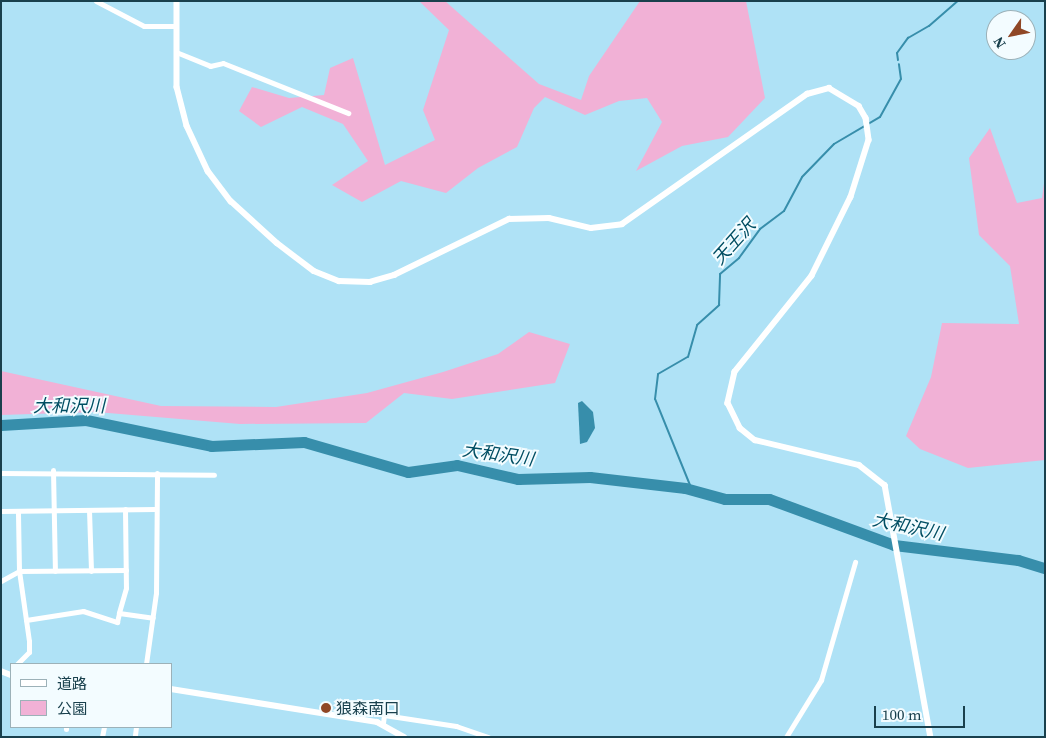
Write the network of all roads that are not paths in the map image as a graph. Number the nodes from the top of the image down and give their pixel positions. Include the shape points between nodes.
1 (96, 1) edge
2 (177, 1) edge
3 (176, 26) junction
4 (176, 52) junction
5 (348, 113) dead end
6 (53, 470) junction
7 (1, 473) edge
8 (156, 473) junction
9 (214, 475) dead end
10 (125, 509) junction
11 (155, 509) junction
12 (18, 510) junction
13 (54, 510) junction
14 (89, 510) junction
15 (1, 511) edge
16 (855, 562) dead end
17 (126, 570) junction
18 (19, 571) junction
19 (54, 571) junction
20 (90, 571) junction
21 (1, 581) edge
22 (119, 613) junction
23 (153, 618) junction
24 (26, 620) junction
25 (18, 663) edge
26 (146, 663) edge
27 (1, 671) edge
28 (10, 673) edge
29 (172, 689) edge
30 (383, 723) junction
31 (136, 728) edge
32 (135, 735) dead end
33 (404, 737) edge
34 (488, 737) edge
35 (786, 737) edge
36 (931, 737) edge

1 - 3 street via 144,26
2 - 3 street
3 - 4 street
4 - 5 street via 210,66 223,63
4 - 36 street via 177,87 187,126 218,186 298,260 326,277 353,282 394,275 509,219 549,218 591,228 622,224 807,94 829,88 851,98 863,111 869,135 851,197 812,276 735,372 728,403 740,428 755,440 851,462 874,472 889,494
6 - 7 street
6 - 8 street
6 - 13 street
8 - 9 street
8 - 11 street
10 - 11 street
10 - 14 street
10 - 17 street
11 - 23 street
12 - 13 street
12 - 15 street
12 - 18 street
13 - 14 street
13 - 19 street
14 - 20 street
16 - 35 street via 821,680
17 - 20 street
17 - 22 street
18 - 19 street
18 - 21 street
18 - 24 street
19 - 20 street
22 - 23 street
22 - 24 street via 117,622 83,611
23 - 26 street
24 - 25 street via 29,652
27 - 28 street
29 - 30 street
30 - 33 street
30 - 34 street via 384,715 392,716 456,726
31 - 32 street

